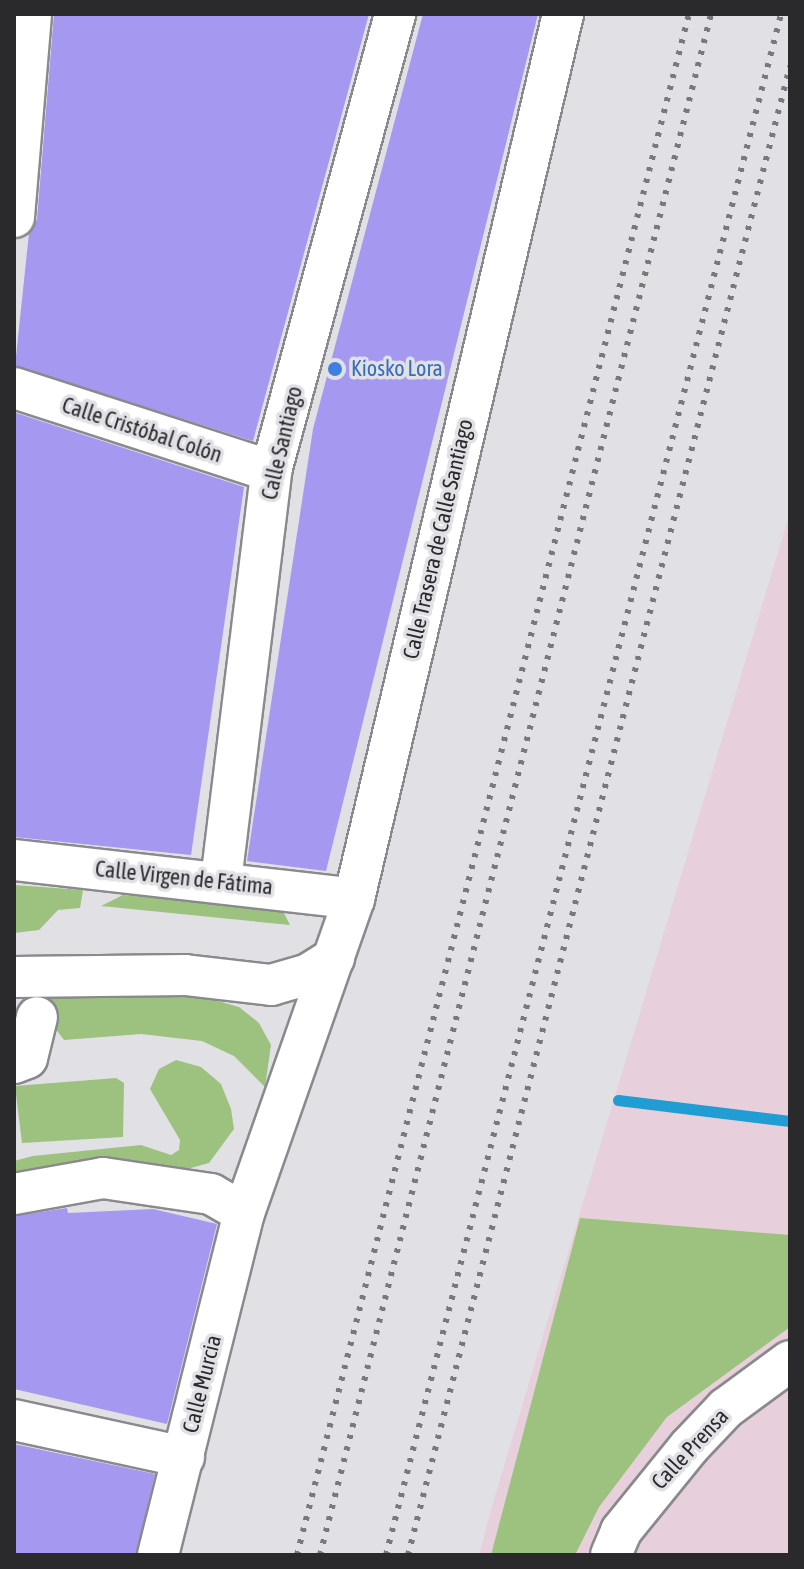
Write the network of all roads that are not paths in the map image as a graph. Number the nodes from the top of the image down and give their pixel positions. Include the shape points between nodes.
1 (31, 14) edge
2 (395, 14) edge
3 (563, 14) edge
4 (579, 14) edge
5 (522, 180) junction
6 (15, 197) edge
7 (14, 388) edge
8 (271, 471) junction
9 (14, 860) edge
10 (221, 881) junction
11 (354, 899) junction
12 (334, 958) junction
13 (14, 977) edge
14 (231, 985) junction
15 (37, 1017) dead end
16 (304, 1043) junction
17 (14, 1063) edge
18 (14, 1194) edge
19 (228, 1204) junction
20 (790, 1361) edge
21 (14, 1420) edge
22 (184, 1457) junction
23 (158, 1555) edge
24 (611, 1555) edge

1 - 6 street
2 - 8 street, Calle Santiago
3 - 5 street, Calle Trasera de Calle Santiago
4 - 5 street, Calle Trasera de Calle Santiago
5 - 11 street, Calle Trasera de Calle Santiago
7 - 8 street, Calle Cristóbal Colón
8 - 10 street, Calle Santiago
9 - 10 street, Calle Virgen de Fátima
10 - 11 street, Calle Virgen de Fátima
11 - 12 street, Calle Trasera de Calle Santiago
12 - 14 street via 307,975 271,985
12 - 16 street, Calle Trasera de Calle Santiago
13 - 14 street via 185,975
14 - 16 street via 271,1008
15 - 17 street via 27,1058
16 - 19 street, Calle Murcia via 278,1118
18 - 19 street via 103,1178
19 - 22 street, Calle Murcia
20 - 24 street, Calle Prensa via 726,1408 689,1447 621,1531
21 - 22 street
22 - 23 street, Calle Murcia

